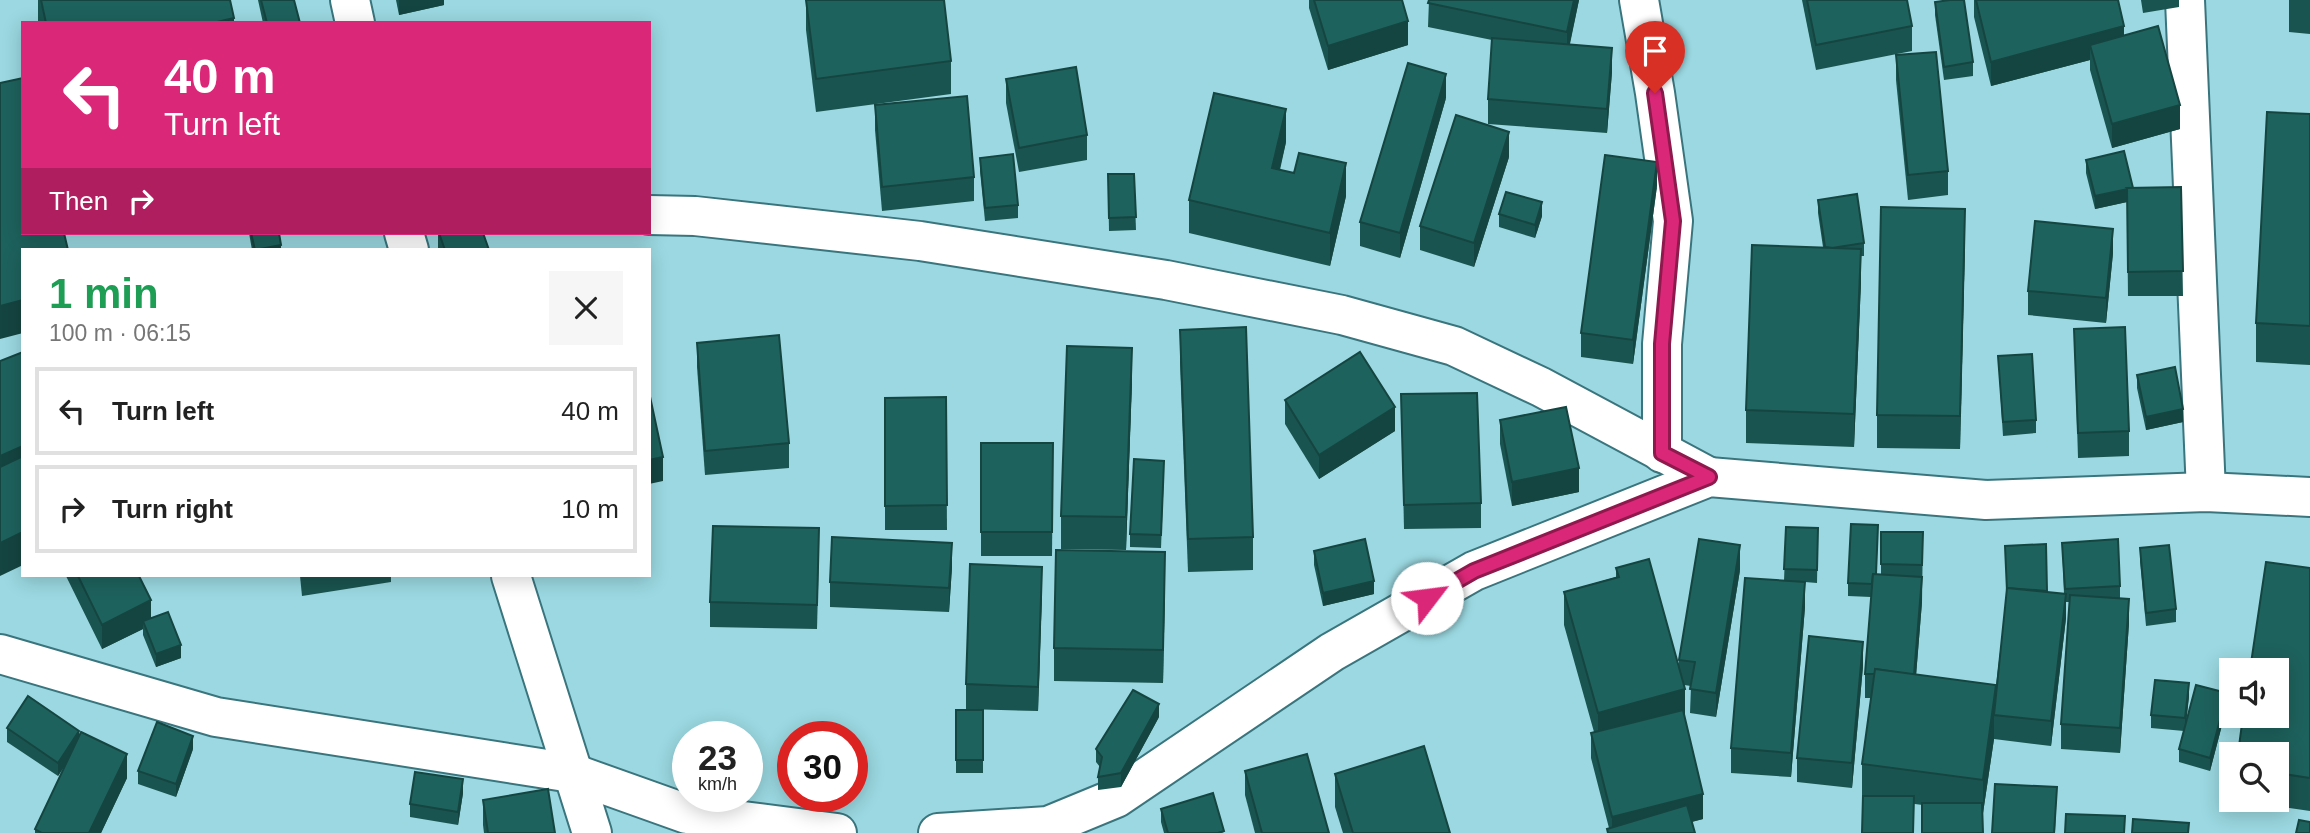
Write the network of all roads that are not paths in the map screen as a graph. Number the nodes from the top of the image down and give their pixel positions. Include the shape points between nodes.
1 (350, 0) edge
2 (1639, 0) edge
3 (2185, 0) edge
4 (355, 21) edge
5 (651, 215) edge
6 (1662, 453) junction
7 (1709, 477) junction
8 (2206, 492) junction
9 (2310, 498) edge
10 (511, 577) edge
11 (0, 654) edge
12 (572, 773) junction
13 (592, 833) edge
14 (837, 833) edge
15 (938, 833) edge

1 - 4 street
2 - 6 street via 1673,221 1662,344
3 - 8 street
5 - 6 street via 920,241 1166,280 1342,316 1454,346
6 - 7 street
7 - 8 street via 1986,500
7 - 15 street via 1474,571 1332,652 1116,798 1048,826
8 - 9 street
10 - 12 street
11 - 12 street via 216,717
12 - 13 street
12 - 14 street via 687,814

